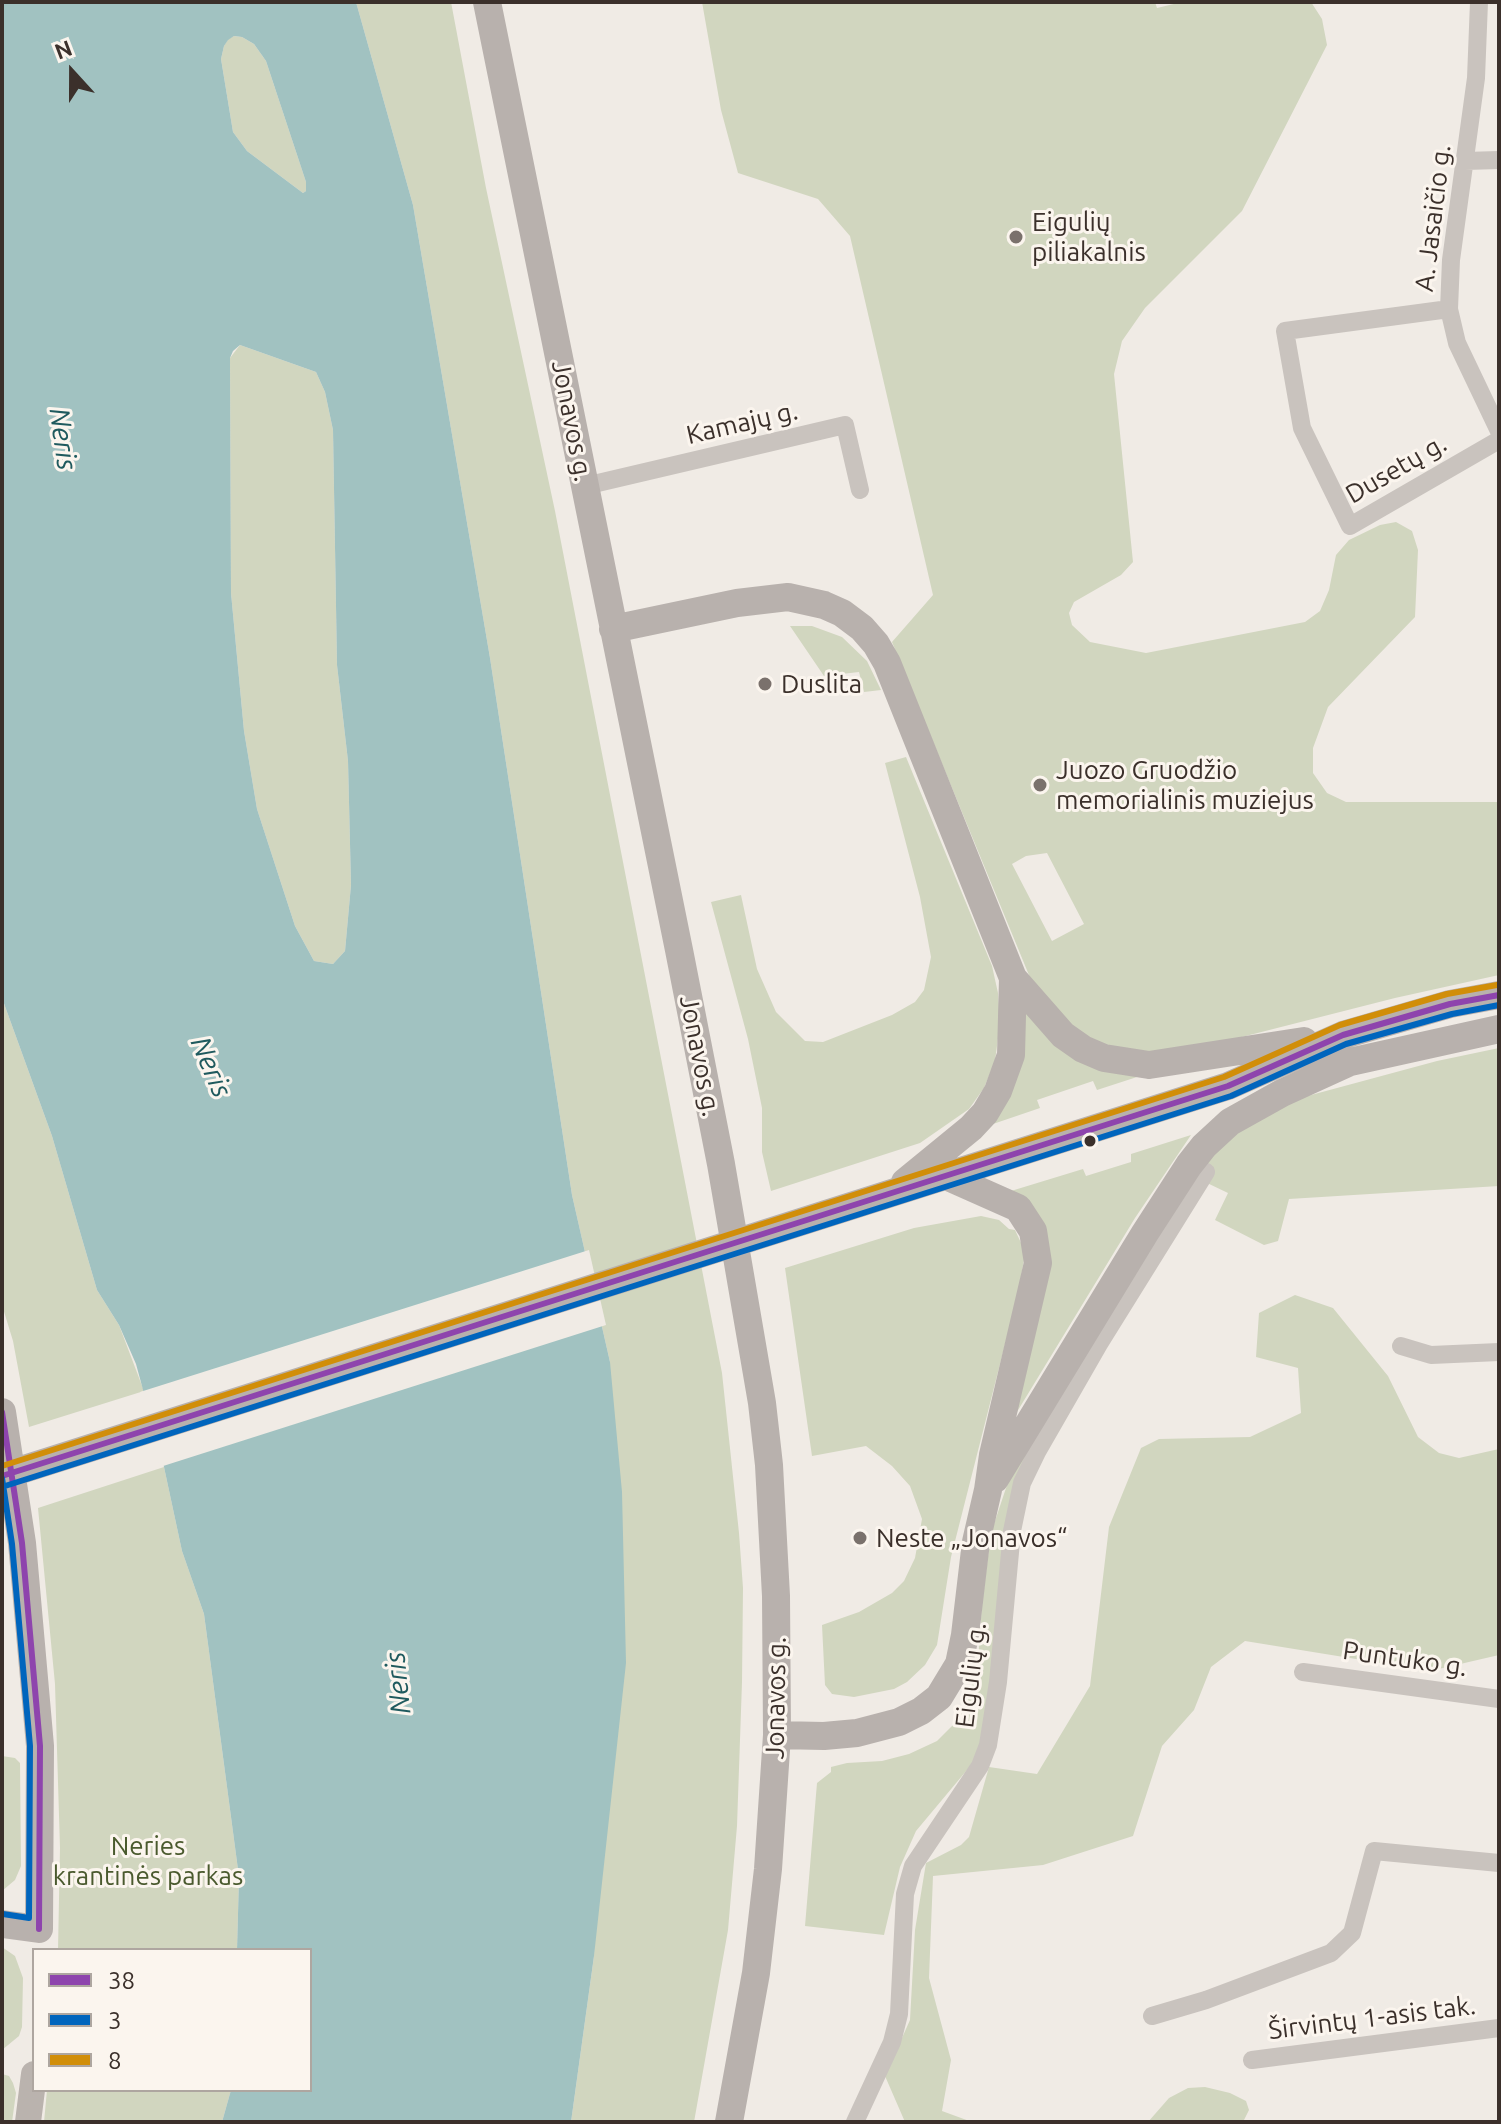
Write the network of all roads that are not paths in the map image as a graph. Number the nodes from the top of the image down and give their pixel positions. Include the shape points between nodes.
1 (487, 2) edge
2 (1479, 2) edge
3 (1499, 160) edge
4 (1465, 161) junction
5 (1449, 309) junction
6 (1499, 431) edge
7 (1499, 440) edge
8 (585, 486) junction
9 (860, 490) dead end
10 (613, 629) junction
11 (1013, 978) junction
12 (1499, 995) edge
13 (1499, 1029) edge
14 (1343, 1035) junction
15 (1350, 1062) junction
16 (1228, 1086) junction
17 (1206, 1172) dead end
18 (946, 1176) junction
19 (891, 1194) junction
20 (1153, 1237) junction
21 (1401, 1346) dead end
22 (1499, 1352) edge
23 (2, 1412) edge
24 (2, 1476) edge
25 (988, 1490) junction
26 (1303, 1672) dead end
27 (1499, 1699) edge
28 (777, 1735) junction
29 (1499, 1863) edge
30 (2, 1924) edge
31 (39, 1939) edge
32 (1152, 2016) dead end
33 (1499, 2028) edge
34 (1252, 2060) dead end
35 (32, 2090) edge
36 (28, 2122) edge
37 (729, 2122) edge
38 (855, 2122) edge

1 - 8 main road, Jonavos g.
2 - 4 street, A. Jasaičio g.
3 - 4 street
4 - 5 street, A. Jasaičio g.
5 - 6 street, A. Jasaičio g. via 1457,343
5 - 7 street, Dusetų g. via 1285,331 1302,428 1350,526
8 - 9 street, Kamajų g. via 845,425
8 - 10 main road, Jonavos g.
10 - 11 main road via 788,597 824,605 862,628 887,663
10 - 28 main road, Jonavos g. via 756,1360 776,1581
11 - 14 main road via 1063,1035 1113,1061 1149,1065
11 - 19 main road via 1011,1055 996,1096 971,1128
12 - 14 main road
13 - 15 main road
14 - 16 main road
15 - 16 main road
15 - 20 main road via 1230,1122 1189,1165
16 - 18 main road
17 - 20 street, Eigulių g.
18 - 19 main road
18 - 25 main road via 1018,1208 1037,1245 1038,1263
19 - 24 main road
20 - 25 main road
20 - 38 street, Eigulių g. via 1022,1483 988,1745 980,1766 913,1866 905,1894 899,2014 892,2042
21 - 22 street via 1431,1355
23 - 31 main road via 20,1531 40,1746
25 - 28 main road via 959,1664 939,1697 921,1711 875,1730
26 - 27 street, Puntuko g.
28 - 37 main road, Jonavos g. via 760,1945
29 - 32 street via 1374,1851 1352,1933 1331,1953
30 - 31 main road
33 - 34 street, Širvintų 1-asis tak.
35 - 36 main road

